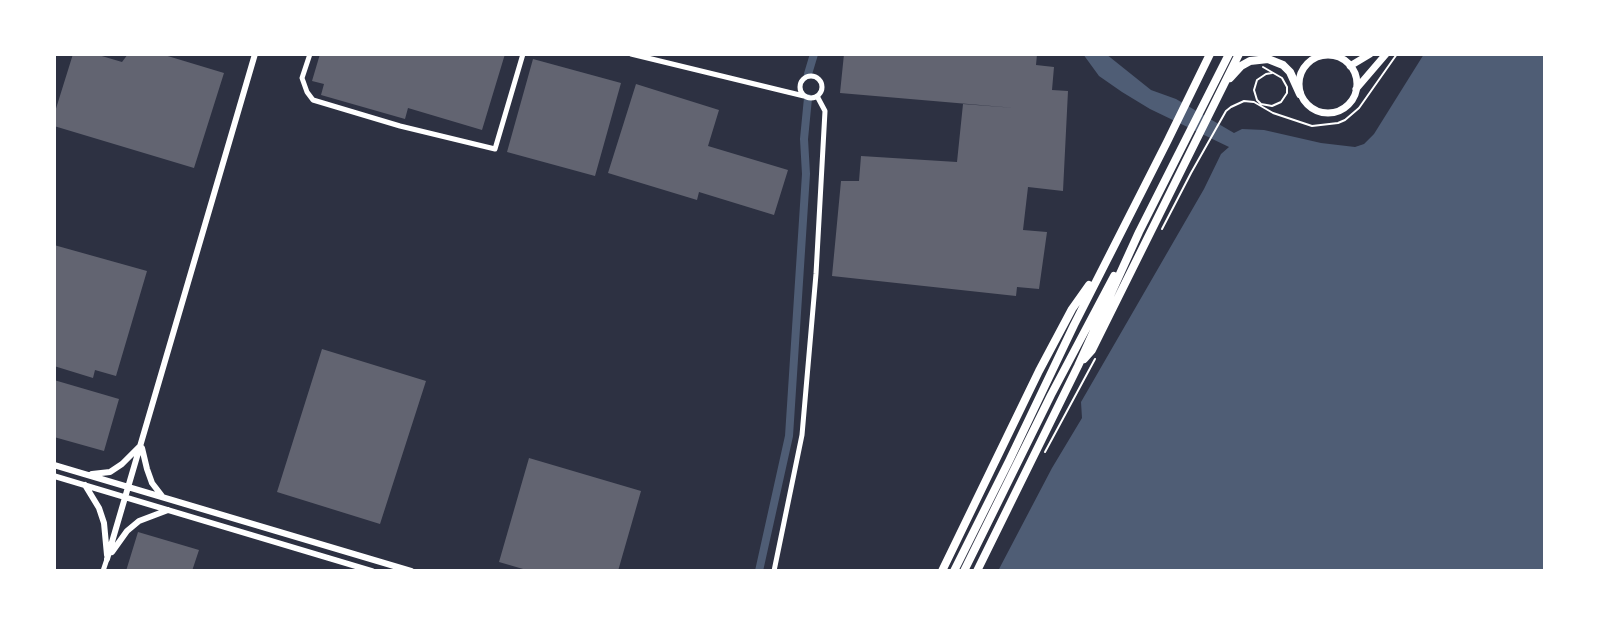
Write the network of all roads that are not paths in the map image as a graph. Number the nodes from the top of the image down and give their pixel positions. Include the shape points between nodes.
1 (255, 54) edge
2 (310, 54) edge
3 (523, 54) edge
4 (631, 54) edge
5 (1210, 54) edge
6 (1229, 54) edge
7 (1239, 54) edge
8 (1302, 54) edge
9 (1370, 54) edge
10 (1386, 54) edge
11 (1312, 60) junction
12 (1350, 66) junction
13 (1222, 87) junction
14 (1356, 89) junction
15 (1300, 94) junction
16 (804, 96) junction
17 (817, 96) junction
18 (1209, 103) junction
19 (1186, 149) junction
20 (1139, 232) junction
21 (1105, 261) junction
22 (1078, 366) junction
23 (1047, 393) junction
24 (141, 445) junction
25 (54, 465) edge
26 (86, 474) junction
27 (54, 476) edge
28 (85, 485) junction
29 (129, 486) junction
30 (162, 496) junction
31 (126, 497) junction
32 (168, 510) junction
33 (107, 559) junction
34 (103, 571) edge
35 (372, 571) edge
36 (411, 571) edge
37 (774, 571) edge
38 (942, 571) edge
39 (954, 571) edge
40 (964, 571) edge
41 (977, 571) edge

1 - 24 street
2 - 3 street via 302,78 313,100 495,149
4 - 16 street
5 - 21 highway
6 - 18 highway
7 - 13 highway
8 - 11 main road
9 - 12 main road
10 - 14 main road
11 - 12 main road via 1328,55
11 - 15 main road via 1300,75
12 - 14 main road
13 - 15 highway via 1241,66 1268,59 1290,72
13 - 18 highway
14 - 15 main road via 1345,108 1330,113 1315,110
16 - 17 street
16 - 17 street via 800,83 812,75 822,84
17 - 37 street via 825,111 802,435
18 - 19 highway
19 - 20 highway
19 - 22 highway via 1092,350
20 - 22 highway
20 - 23 highway
21 - 23 highway
21 - 38 highway via 1072,309
22 - 41 highway
23 - 39 highway
23 - 40 highway
24 - 26 street via 110,472
24 - 29 street
24 - 30 street via 152,483
25 - 26 street
26 - 29 street
27 - 28 street
28 - 31 street
28 - 33 street via 104,523
29 - 30 street
29 - 31 street
30 - 36 street
31 - 32 street
31 - 33 street
32 - 33 street via 139,521
32 - 35 street
33 - 34 street

